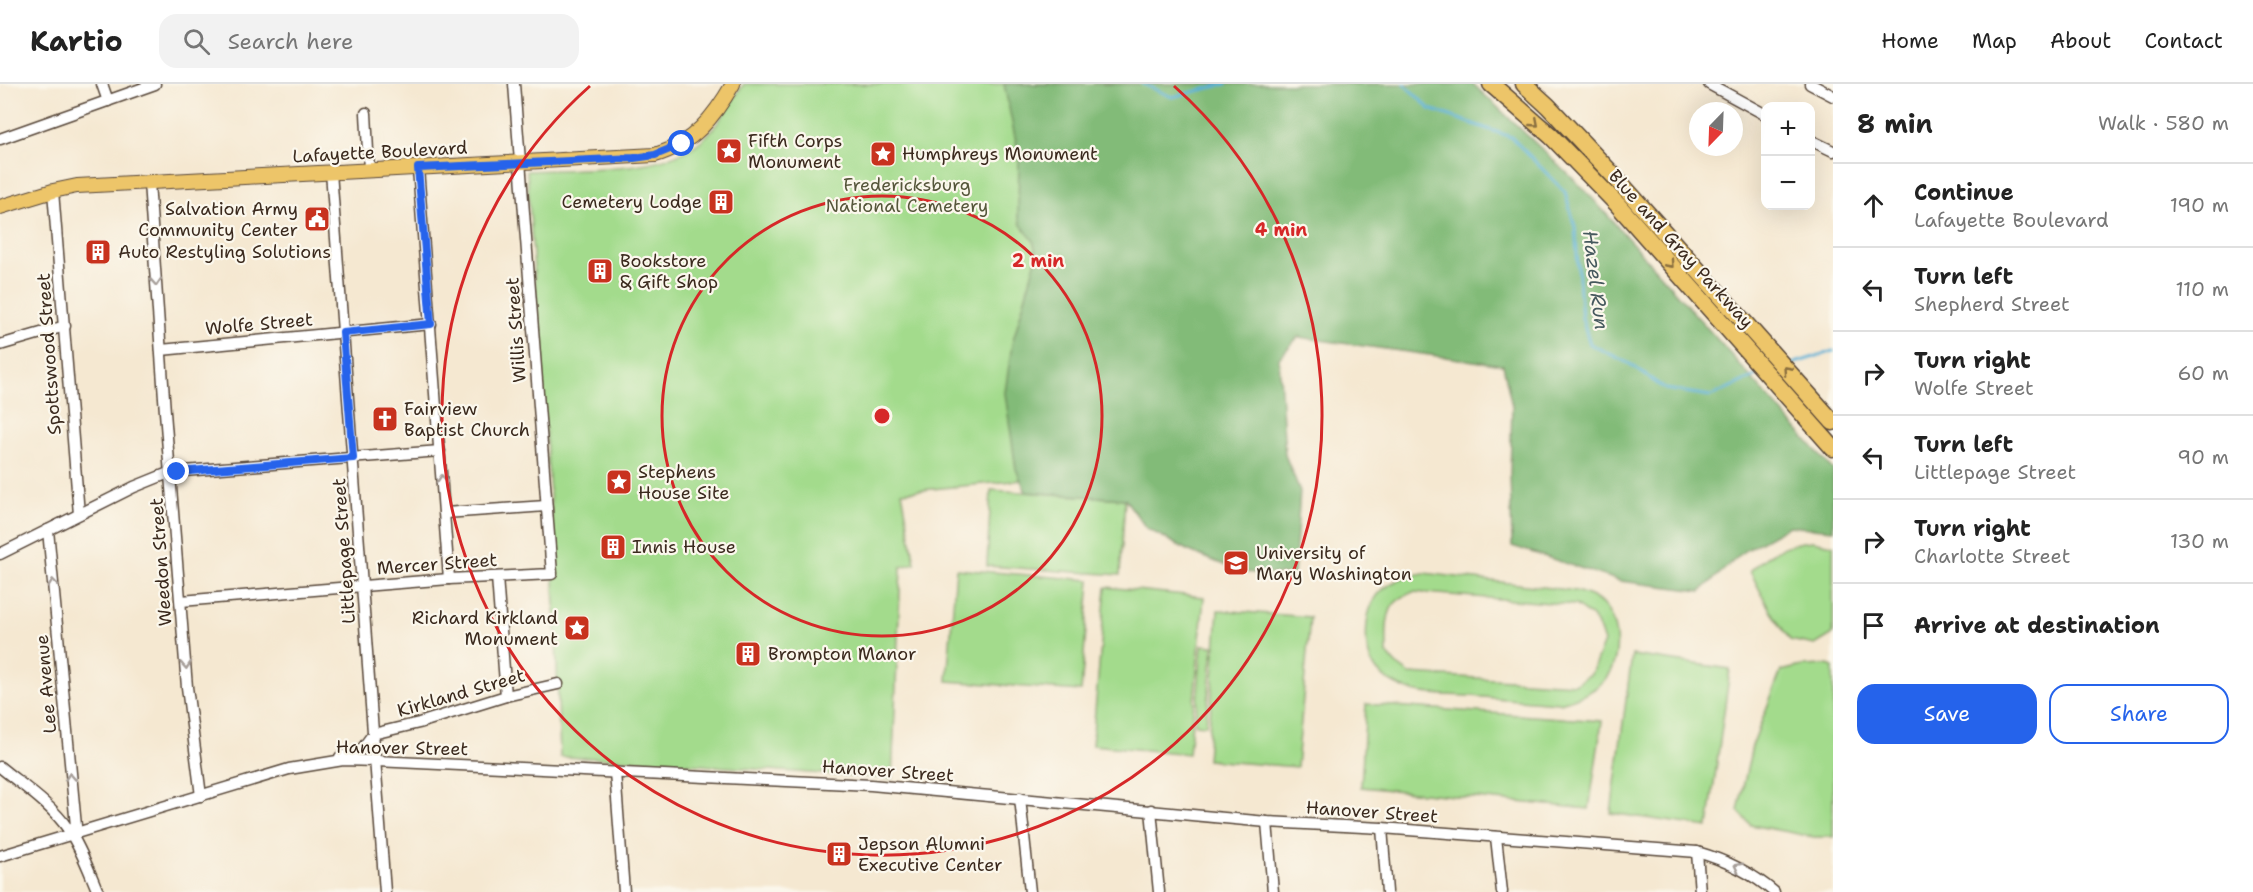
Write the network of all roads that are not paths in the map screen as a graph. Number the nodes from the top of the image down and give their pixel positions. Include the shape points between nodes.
1 (102, 84) edge
2 (155, 84) edge
3 (514, 84) edge
4 (733, 84) edge
5 (1491, 84) edge
6 (1524, 84) edge
7 (1709, 84) edge
8 (1810, 84) edge
9 (1833, 96) edge
10 (108, 101) junction
11 (366, 112) dead end
12 (1761, 112) edge
13 (0, 139) edge
14 (1815, 142) edge
15 (1833, 151) edge
16 (520, 163) junction
17 (418, 168) junction
18 (369, 170) junction
19 (331, 172) junction
20 (149, 182) junction
21 (52, 190) junction
22 (0, 207) edge
23 (431, 324) junction
24 (65, 326) junction
25 (343, 333) junction
26 (0, 345) edge
27 (160, 350) junction
28 (1833, 422) edge
29 (1833, 448) edge
30 (440, 451) junction
31 (353, 458) junction
32 (171, 472) junction
33 (546, 506) junction
34 (445, 513) junction
35 (79, 514) junction
36 (48, 530) junction
37 (0, 554) edge
38 (552, 574) joint
39 (497, 577) junction
40 (449, 579) junction
41 (363, 585) junction
42 (181, 601) junction
43 (558, 684) dead end
44 (506, 696) junction
45 (373, 734) junction
46 (376, 760) junction
47 (326, 763) junction
48 (0, 766) edge
49 (615, 772) junction
50 (201, 796) junction
51 (1020, 798) junction
52 (1151, 810) junction
53 (1267, 822) junction
54 (1382, 828) junction
55 (72, 835) junction
56 (1496, 837) junction
57 (1696, 852) junction
58 (0, 856) edge
59 (98, 892) edge
60 (385, 892) edge
61 (624, 892) edge
62 (1030, 892) edge
63 (1160, 892) edge
64 (1273, 892) edge
65 (1388, 892) edge
66 (1502, 892) edge
67 (1700, 892) edge
68 (1774, 892) edge

1 - 10 street
2 - 10 street
3 - 16 street, Willis Street
4 - 16 main road, Lafayette Boulevard via 703,129 667,152 634,158
5 -> 29 highway, Blue and Gray Parkway via 1551,136 1617,204
28 -> 6 highway, Blue and Gray Parkway via 1615,177
7 - 12 street
8 - 9 street
10 - 13 street
11 - 18 street
14 - 15 street
16 - 17 main road, Lafayette Boulevard
16 - 33 street, Willis Street
17 - 18 main road, Lafayette Boulevard
17 - 23 street
18 - 19 main road, Lafayette Boulevard
19 - 20 main road, Lafayette Boulevard
19 - 25 street, Littlepage Street
20 - 21 main road, Lafayette Boulevard
20 -> 27 street, Weedon Street
21 - 22 main road, Lafayette Boulevard
21 - 24 street, Spottswood Street
23 - 25 street, Wolfe Street
23 - 30 street
24 - 26 street
24 - 35 street, Spottswood Street
25 - 27 street, Wolfe Street
25 - 31 street, Littlepage Street
27 - 32 street, Weedon Street
30 - 31 street
34 -> 30 street
31 - 32 street
31 - 41 street, Littlepage Street
32 - 35 street
32 - 42 street, Weedon Street
33 - 34 street
33 - 38 street, Willis Street
34 - 40 street
35 - 36 street
36 - 37 street
55 -> 36 street, Lee Avenue via 76,826
38 - 39 street, Mercer Street
39 - 40 street, Mercer Street
39 - 44 street
40 - 41 street, Mercer Street
41 - 42 street, Mercer Street
41 - 45 street, Littlepage Street
42 -> 50 street, Weedon Street
43 - 44 street, Kirkland Street
44 - 45 street, Kirkland Street
45 - 46 street, Littlepage Street
45 - 47 street via 362,749
46 - 47 street, Hanover Street
46 - 49 street, Hanover Street
46 - 60 street, Littlepage Street
47 - 50 street, Hanover Street via 289,769
48 - 55 street via 56,814
49 - 51 street, Hanover Street via 857,784
49 - 61 street
50 - 55 street, Hanover Street
51 - 52 street, Hanover Street
51 - 62 street
52 - 53 street, Hanover Street
52 - 63 street
53 - 54 street, Hanover Street
53 - 64 street
54 - 56 street, Hanover Street
54 - 65 street
55 - 58 street, Hanover Street
55 - 59 street
56 - 57 street, Hanover Street
56 - 66 street
57 - 67 street
68 -> 57 street, Hanover Street via 1732,864

